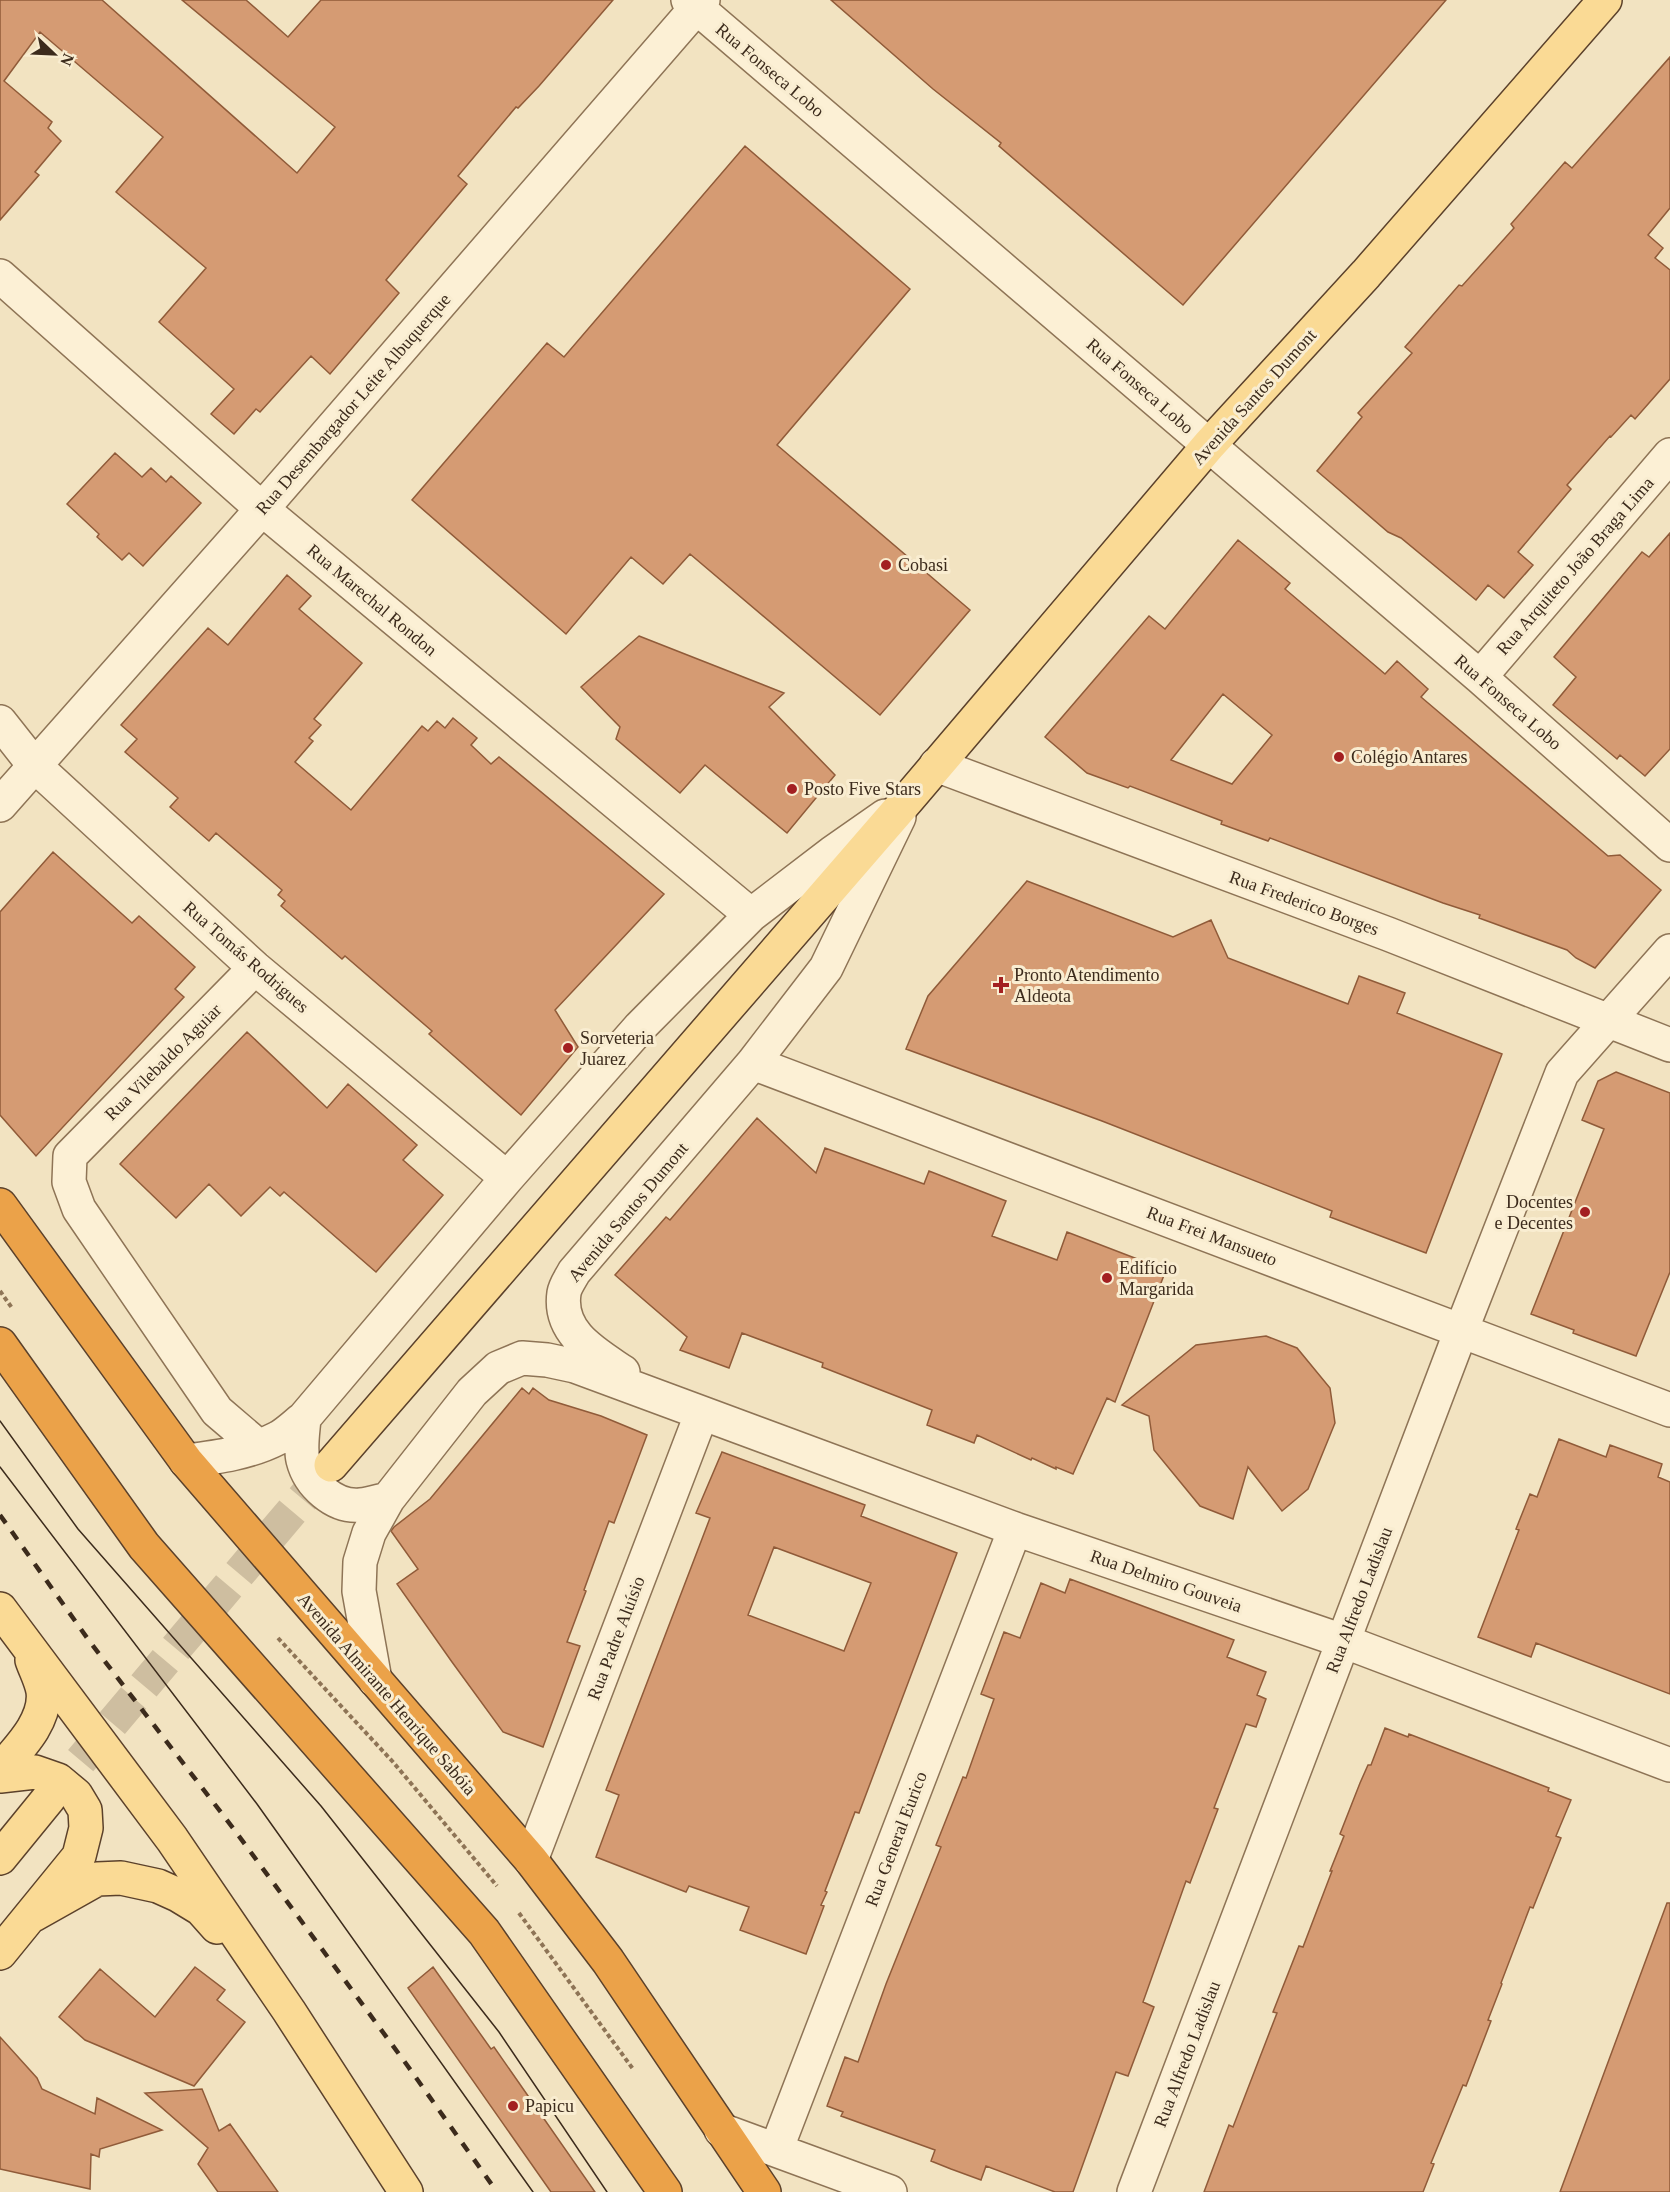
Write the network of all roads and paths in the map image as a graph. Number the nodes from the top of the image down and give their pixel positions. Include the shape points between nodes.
1 (1605, 0) edge
2 (696, 2) edge
3 (0, 276) edge
4 (1209, 445) junction
5 (1670, 455) edge
6 (262, 509) junction
7 (1480, 677) junction
8 (0, 722) edge
9 (34, 765) junction
10 (936, 765) junction
11 (908, 799) junction
12 (0, 805) edge
13 (1670, 845) edge
14 (751, 915) junction
15 (1670, 951) edge
16 (255, 968) junction
17 (1608, 1021) junction
18 (1670, 1045) edge
19 (753, 1063) junction
20 (507, 1178) junction
21 (0, 1205) edge
22 (1461, 1331) junction
23 (0, 1344) edge
24 (662, 1399) junction
25 (1670, 1410) edge
26 (701, 1414) junction
27 (304, 1418) junction
28 (258, 1446) junction
29 (186, 1461) junction
30 (332, 1465) tunnel mouth
31 (388, 1499) junction
32 (1015, 1529) junction
33 (0, 1609) edge
34 (1343, 1641) junction
35 (26, 1644) junction
36 (375, 1680) junction
37 (1670, 1765) edge
38 (0, 1770) edge
39 (0, 1776) edge
40 (49, 1798) tunnel mouth
41 (0, 1857) edge
42 (531, 1860) junction
43 (33, 1915) junction
44 (0, 1953) edge
45 (289, 2011) junction
46 (721, 2130) junction
47 (776, 2150) junction
48 (406, 2192) edge
49 (665, 2192) edge
50 (764, 2192) edge
51 (890, 2192) edge
52 (1134, 2192) edge

1 - 4 main road, Avenida Santos Dumont via 1366,274
2 - 4 street, Rua Fonseca Lobo
2 - 6 street, Rua Desembargador Leite Albuquerque
3 - 6 street, Rua Marechal Rondon
4 - 7 street, Rua Fonseca Lobo
4 - 10 main road, Avenida Santos Dumont
5 - 7 street, Rua Arquiteto João Braga Lima
6 - 9 street, Rua Desembargador Leite Albuquerque
6 - 14 street, Rua Marechal Rondon
7 - 13 street, Rua Fonseca Lobo
8 - 9 street, Rua Tomás Rodrigues
9 - 12 street, Rua Desembargador Leite Albuquerque
9 - 16 street, Rua Tomás Rodrigues
10 - 11 main road, Avenida Santos Dumont
10 - 17 street, Rua Frederico Borges
11 - 14 street, Avenida Santos Dumont
11 - 19 street, Avenida Santos Dumont via 826,968
11 - 30 main road, Avenida Santos Dumont
14 - 20 street, Avenida Santos Dumont via 640,1027
15 - 17 street, Rua Alfredo Ladislau
16 - 20 street, Rua Tomás Rodrigues
16 - 28 street, Rua Vilebaldo Aguiar via 70,1156 69,1182 79,1209 217,1411
17 - 18 street, Rua Frederico Borges
17 - 22 street, Rua Alfredo Ladislau via 1562,1073
19 - 22 street, Rua Frei Mansueto
19 - 24 street, Avenida Santos Dumont via 574,1272 564,1292 564,1316 573,1332 589,1348
20 - 27 street, Avenida Santos Dumont
21 - 29 highway, Avenida Almirante Henrique Sabóia
22 - 25 street, Rua Frei Mansueto
22 - 34 street, Rua Alfredo Ladislau
23 - 49 highway via 144,1546 484,1932
24 - 26 street, Rua Delmiro Gouveia
24 - 31 street via 575,1366 522,1358 498,1368 472,1392
26 - 32 street, Rua Delmiro Gouveia
26 - 42 street, Rua Padre Aluísio
27 - 28 street, Avenida Santos Dumont via 279,1437
27 - 31 street via 302,1458 318,1489 352,1505
28 - 29 street, Avenida Santos Dumont
29 - 36 highway, Avenida Almirante Henrique Sabóia
31 - 36 street via 369,1533 360,1562 359,1591
32 - 34 street, Rua Delmiro Gouveia
32 - 47 street, Rua General Eurico
33 - 35 main road
34 - 37 street, Rua Delmiro Gouveia
34 - 52 street, Rua Alfredo Ladislau
35 - 38 main road via 43,1691 40,1714 32,1732
35 - 45 main road via 172,1839
36 - 42 highway, Avenida Almirante Henrique Sabóia
39 - 43 main road via 35,1772 58,1780 76,1795 85,1810 80,1856
40 - 41 main road
42 - 46 highway, Avenida Almirante Henrique Sabóia via 608,1961
43 - 44 main road
43 - 45 main road via 97,1879 158,1886 201,1909
45 - 48 main road
46 - 47 street
46 - 50 highway, Avenida Almirante Henrique Sabóia
47 - 51 street

